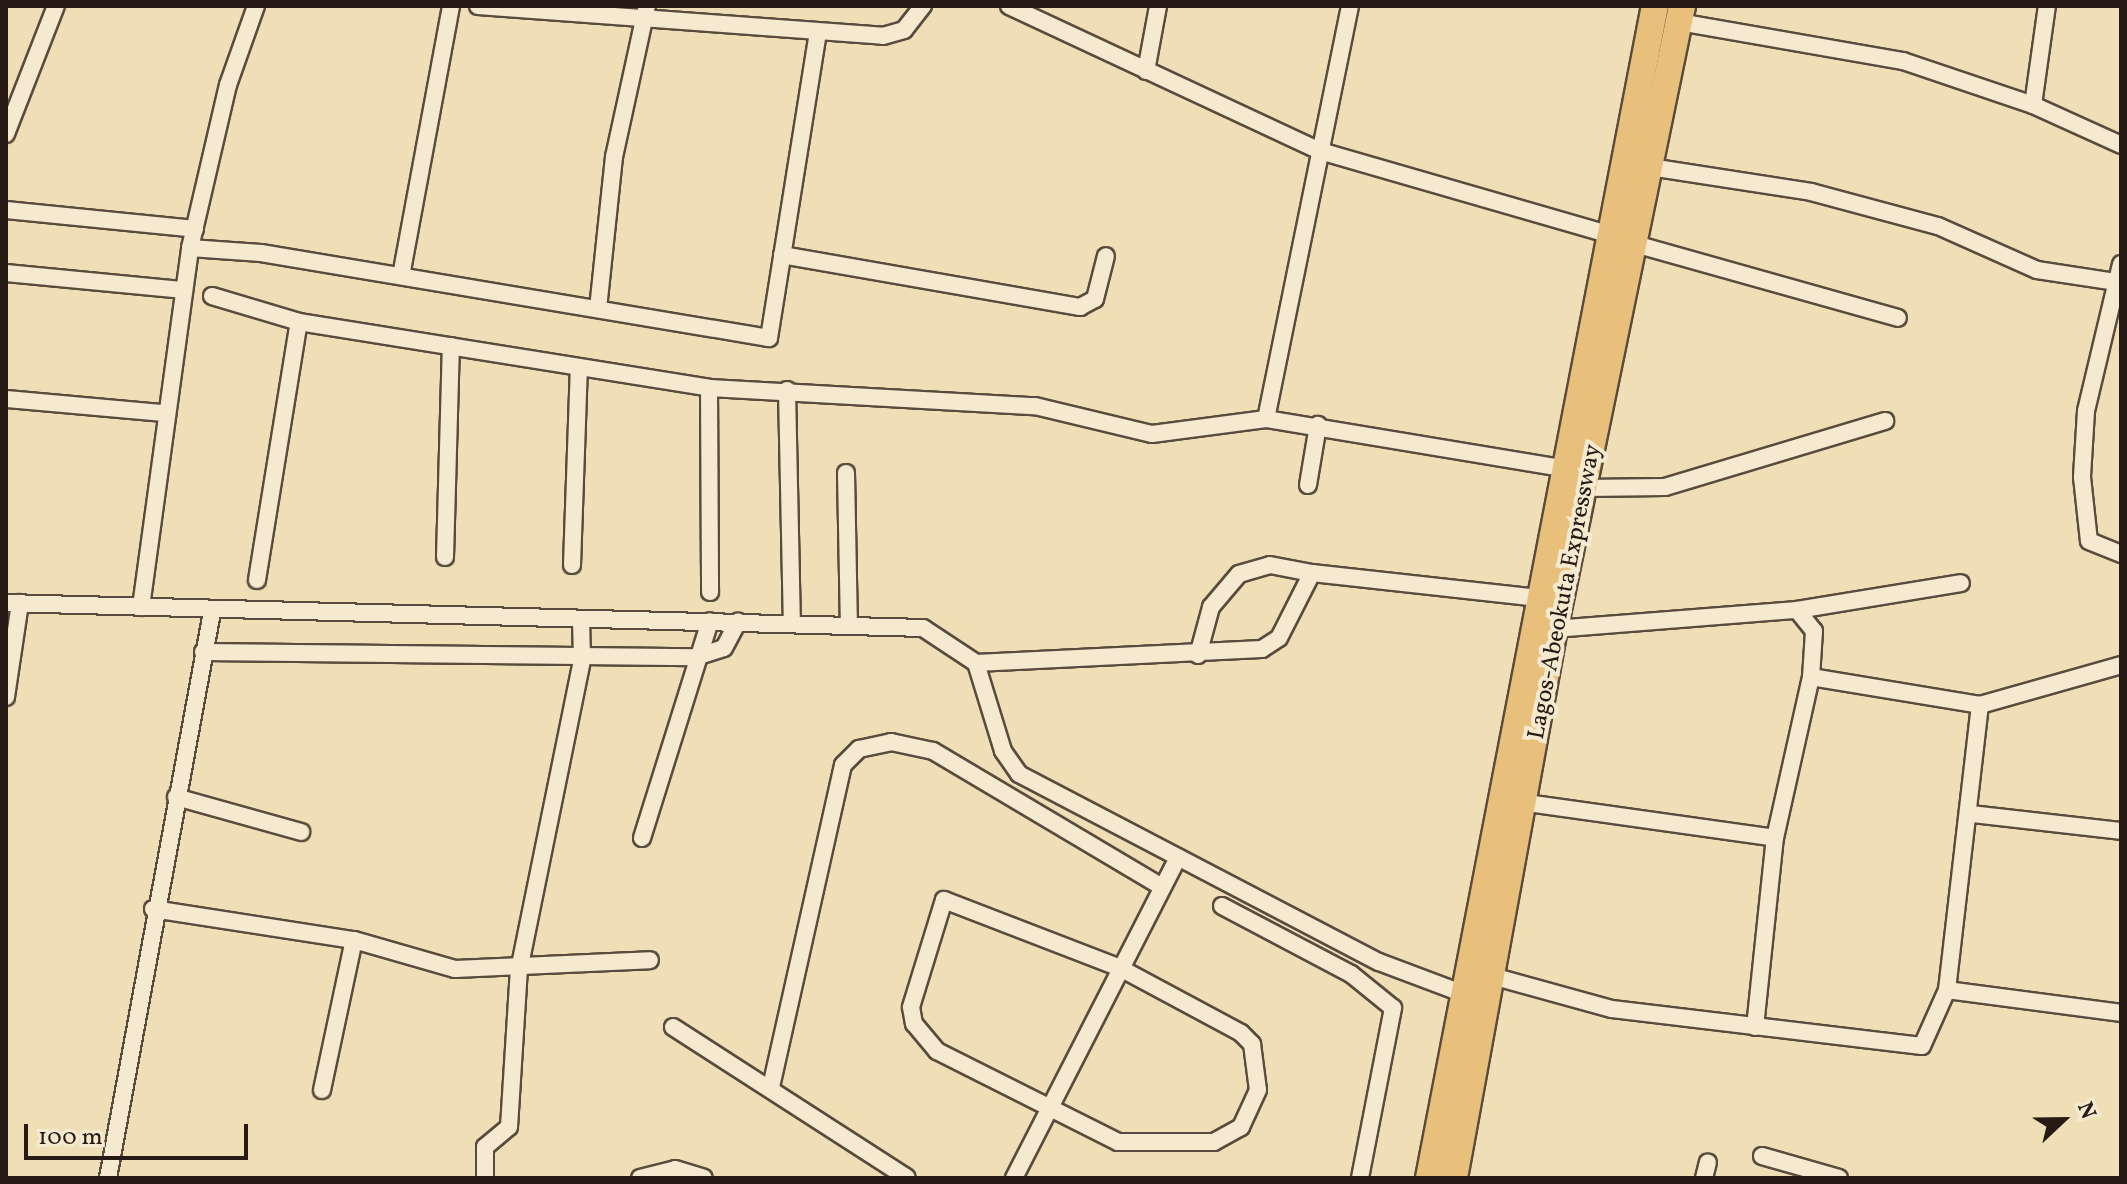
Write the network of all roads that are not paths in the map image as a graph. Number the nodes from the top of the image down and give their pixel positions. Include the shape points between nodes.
1 (56, 6) edge
2 (256, 6) edge
3 (451, 6) edge
4 (478, 6) edge
5 (923, 6) edge
6 (1009, 6) edge
7 (1158, 6) edge
8 (1350, 6) edge
9 (1655, 6) edge
10 (2047, 6) edge
11 (646, 12) edge
12 (1680, 14) edge
13 (818, 32) junction
14 (1146, 71) junction
15 (2033, 105) junction
16 (6, 134) edge
17 (2121, 145) edge
18 (1320, 151) junction
19 (1650, 167) junction
20 (6, 210) edge
21 (195, 229) junction
22 (1623, 240) junction
23 (190, 248) junction
24 (782, 255) junction
25 (1106, 256) dead end
26 (2121, 264) edge
27 (6, 273) edge
28 (401, 276) junction
29 (2115, 282) junction
30 (184, 290) junction
31 (212, 296) dead end
32 (598, 309) junction
33 (1898, 318) dead end
34 (299, 322) junction
35 (451, 346) junction
36 (579, 368) junction
37 (709, 388) junction
38 (787, 390) junction
39 (6, 399) edge
40 (164, 413) junction
41 (1266, 419) junction
42 (1885, 421) dead end
43 (1318, 425) junction
44 (1562, 468) junction
45 (846, 473) dead end
46 (1308, 485) dead end
47 (1585, 488) junction
48 (2121, 554) edge
49 (445, 557) dead end
50 (572, 565) dead end
51 (1312, 573) junction
52 (257, 580) dead end
53 (1961, 583) dead end
54 (710, 592) dead end
55 (1537, 598) junction
56 (13, 603) edge
57 (141, 607) junction
58 (1797, 610) junction
59 (212, 612) junction
60 (581, 619) junction
61 (710, 621) junction
62 (738, 622) junction
63 (792, 624) junction
64 (849, 626) junction
65 (1554, 629) junction
66 (203, 652) junction
67 (1198, 655) junction
68 (696, 657) junction
69 (582, 660) junction
70 (976, 663) junction
71 (2121, 665) edge
72 (1811, 677) junction
73 (6, 697) edge
74 (1980, 705) junction
75 (176, 797) junction
76 (1527, 803) junction
77 (1972, 814) junction
78 (2121, 831) edge
79 (301, 832) dead end
80 (642, 838) dead end
81 (1775, 838) junction
82 (1178, 857) junction
83 (1162, 887) junction
84 (1222, 906) dead end
85 (153, 909) junction
86 (354, 940) junction
87 (650, 960) dead end
88 (1120, 968) junction
89 (519, 970) junction
90 (1492, 976) junction
91 (1947, 990) junction
92 (1464, 994) junction
93 (2121, 1013) edge
94 (673, 1027) dead end
95 (1755, 1027) junction
96 (771, 1087) junction
97 (322, 1090) dead end
98 (1052, 1112) junction
99 (1762, 1156) dead end
100 (108, 1178) edge
101 (485, 1178) edge
102 (640, 1178) edge
103 (704, 1178) edge
104 (907, 1178) edge
105 (1014, 1178) edge
106 (1360, 1178) edge
107 (1429, 1178) edge
108 (1454, 1178) edge
109 (1839, 1178) edge

1 - 16 street
2 - 21 street via 228,85
3 - 28 street
4 - 11 street
5 - 13 street via 895,35
6 - 14 street
7 - 14 street
8 - 18 street
9 - 22 highway, Lagos-Abeokuta Expressway
10 - 15 street
11 - 13 street
11 - 32 street via 614,157
12 - 15 street via 1892,58
12 - 19 highway, Lagos-Abeokuta Expressway
13 - 24 street
14 - 18 street
15 - 17 street
18 - 22 street
18 - 41 street
19 - 22 highway, Lagos-Abeokuta Expressway
19 - 29 street via 1811,192 1938,226 2037,270
20 - 21 street
21 - 23 street
22 - 33 street
22 - 44 highway, Lagos-Abeokuta Expressway
22 - 47 highway, Lagos-Abeokuta Expressway
23 - 28 street
23 - 30 street
24 - 25 street via 1080,307 1095,299
24 - 32 street via 769,338
26 - 29 street
27 - 30 street
28 - 32 street
29 - 48 street via 2086,411 2083,526 2101,550
30 - 40 street
31 - 34 street
34 - 35 street
34 - 52 street
35 - 36 street
35 - 49 street
36 - 37 street
36 - 50 street
37 - 38 street
37 - 54 street
38 - 41 street via 1035,406 1152,434
38 - 63 street
39 - 40 street
40 - 57 street
41 - 43 street
42 - 47 street via 1665,487
43 - 44 street
43 - 46 street
44 - 55 highway, Lagos-Abeokuta Expressway
45 - 64 street
47 - 65 highway, Lagos-Abeokuta Expressway
51 - 55 street
51 - 67 street via 1279,638 1262,649
51 - 67 street via 1270,565 1239,574 1211,607
53 - 58 street
55 - 92 highway, Lagos-Abeokuta Expressway
56 - 57 street
56 - 73 street
57 - 59 street
58 - 65 street
58 - 72 street via 1814,631
59 - 60 street
59 - 66 street
60 - 61 street
60 - 69 street
61 - 62 street
61 - 68 street
62 - 63 street
62 - 68 street via 724,648
63 - 64 street
64 - 70 street via 923,628
65 - 76 highway, Lagos-Abeokuta Expressway
66 - 69 street
66 - 75 street
67 - 70 street
68 - 69 street
68 - 80 street
69 - 89 street
70 - 82 street via 1009,766 1094,818
71 - 74 street
72 - 74 street
72 - 81 street
74 - 77 street
75 - 79 street
75 - 85 street
76 - 81 street
76 - 90 highway, Lagos-Abeokuta Expressway
77 - 78 street
77 - 91 street
81 - 95 street
82 - 83 street
82 - 92 street via 1379,962
83 - 88 street
83 - 96 street via 933,751 891,742 859,749 843,765
84 - 106 street via 1351,974 1393,1008
85 - 86 street
85 - 100 street
86 - 89 street via 455,969
86 - 97 street
87 - 89 street
88 - 98 street
88 - 98 street via 1252,1044 1258,1090 1241,1127 1214,1142 1152,1146 1098,1136
88 - 98 street via 944,900 912,987 914,1024 937,1051
89 - 101 street via 509,1127 485,1147
90 - 95 street via 1612,1009
90 - 108 highway, Lagos-Abeokuta Expressway
91 - 93 street
91 - 95 street via 1922,1046
92 - 107 highway, Lagos-Abeokuta Expressway
94 - 96 street
96 - 104 street
98 - 105 street
99 - 109 street
102 - 103 street via 675,1169

